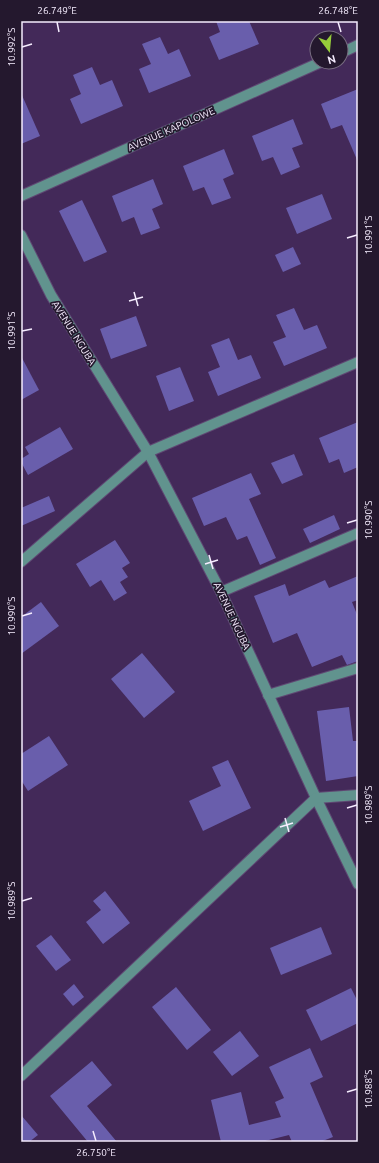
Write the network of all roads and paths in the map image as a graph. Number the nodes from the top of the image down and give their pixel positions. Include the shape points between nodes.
1 (309, 67) edge
2 (21, 196) edge
3 (21, 235) edge
4 (358, 362) edge
5 (148, 452) junction
6 (358, 533) edge
7 (21, 562) edge
8 (221, 592) junction
9 (358, 668) edge
10 (268, 695) junction
11 (358, 795) edge
12 (316, 798) junction
13 (358, 884) edge
14 (21, 1076) edge

1 - 2 street, AVENUE KAPOLOWE
3 - 5 street, AVENUE NGUBA via 51,296
4 - 5 street
5 - 7 street
5 - 8 street, AVENUE NGUBA
6 - 8 street
8 - 10 street, AVENUE NGUBA
9 - 10 street
10 - 12 street, AVENUE NGUBA
11 - 12 street
12 - 13 street, AVENUE NGUBA
12 - 14 street

